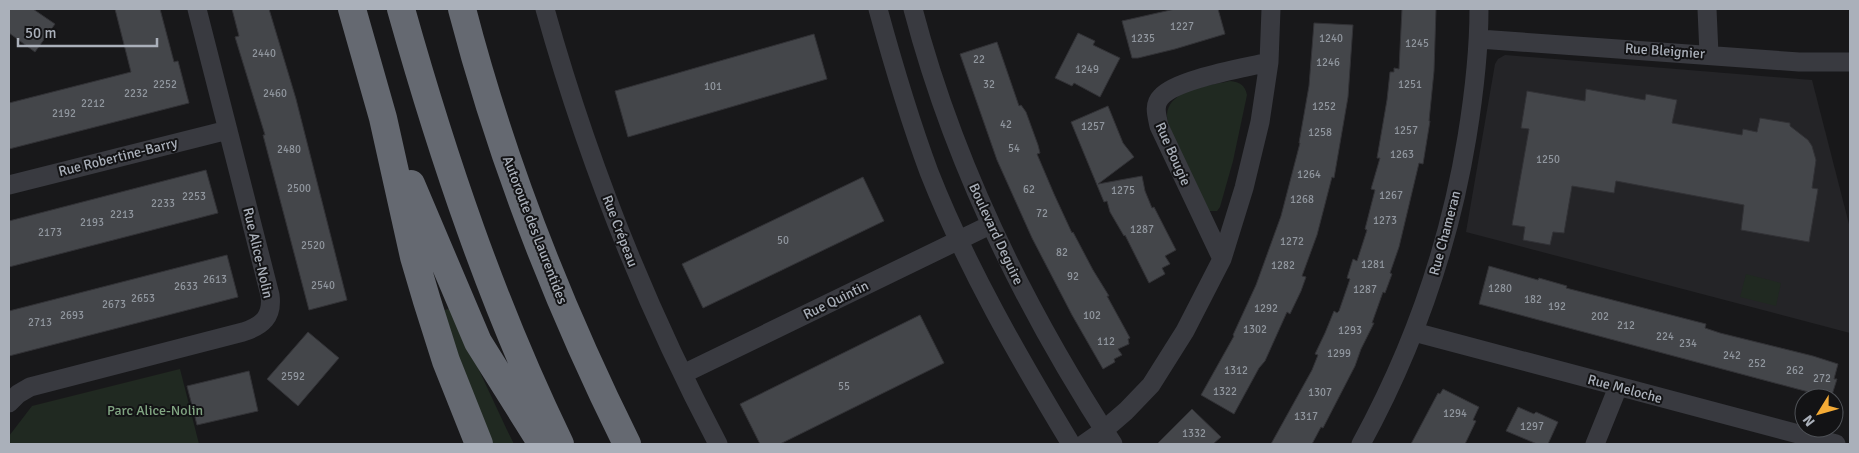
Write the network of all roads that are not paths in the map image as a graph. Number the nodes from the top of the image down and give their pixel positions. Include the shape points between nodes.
1 (197, 9) edge
2 (352, 9) edge
3 (401, 9) edge
4 (462, 9) edge
5 (544, 9) edge
6 (878, 9) edge
7 (913, 9) edge
8 (1271, 9) edge
9 (1479, 9) edge
10 (1707, 9) edge
11 (1479, 38) junction
12 (1708, 54) junction
13 (1269, 62) junction
14 (1850, 62) edge
15 (383, 118) junction
16 (228, 130) junction
17 (9, 185) edge
18 (990, 226) junction
19 (959, 239) junction
20 (1222, 259) junction
21 (1414, 332) junction
22 (683, 374) junction
23 (1618, 387) junction
24 (9, 404) edge
25 (1108, 437) edge
26 (1826, 443) edge
27 (479, 444) edge
28 (542, 444) edge
29 (560, 444) edge
30 (627, 444) edge
31 (718, 444) edge
32 (1071, 444) edge
33 (1084, 444) edge
34 (1360, 444) edge
35 (1595, 444) edge

1 - 16 street, Rue Alice-Nolin
2 - 15 highway
3 - 29 highway via 473,239 513,340
4 - 30 highway, Autoroute des Laurentides via 524,205 584,354
5 - 22 street, Rue Crépeau via 612,210 641,285
6 - 19 street via 906,106 930,173
7 - 18 street, Boulevard Deguire via 948,124
8 - 13 street
9 - 11 street, Rue Chameran
10 - 12 street
11 - 12 street, Rue Bleignier
11 - 21 street, Rue Chameran via 1459,182 1438,266
12 - 14 street, Rue Bleignier via 1799,62
13 - 20 street via 1260,122
13 - 20 street, Rue Bougie via 1186,83 1161,96 1156,104 1159,126
15 - 27 highway via 414,257 446,361
15 - 28 highway via 478,342
16 - 17 street, Rue Robertine-Barry
16 - 24 street, Rue Alice-Nolin via 270,295 270,309 264,321 243,332 37,385 24,390
18 - 19 street, Rue Quintin
18 - 25 street, Boulevard Deguire via 1043,331
19 - 22 street, Rue Quintin
19 - 32 street via 1040,395
20 - 25 street via 1170,358
21 - 23 street, Rue Meloche
21 - 34 street, Rue Chameran
22 - 31 street, Rue Crépeau
23 - 26 street, Rue Meloche
23 - 35 street
25 - 33 street

